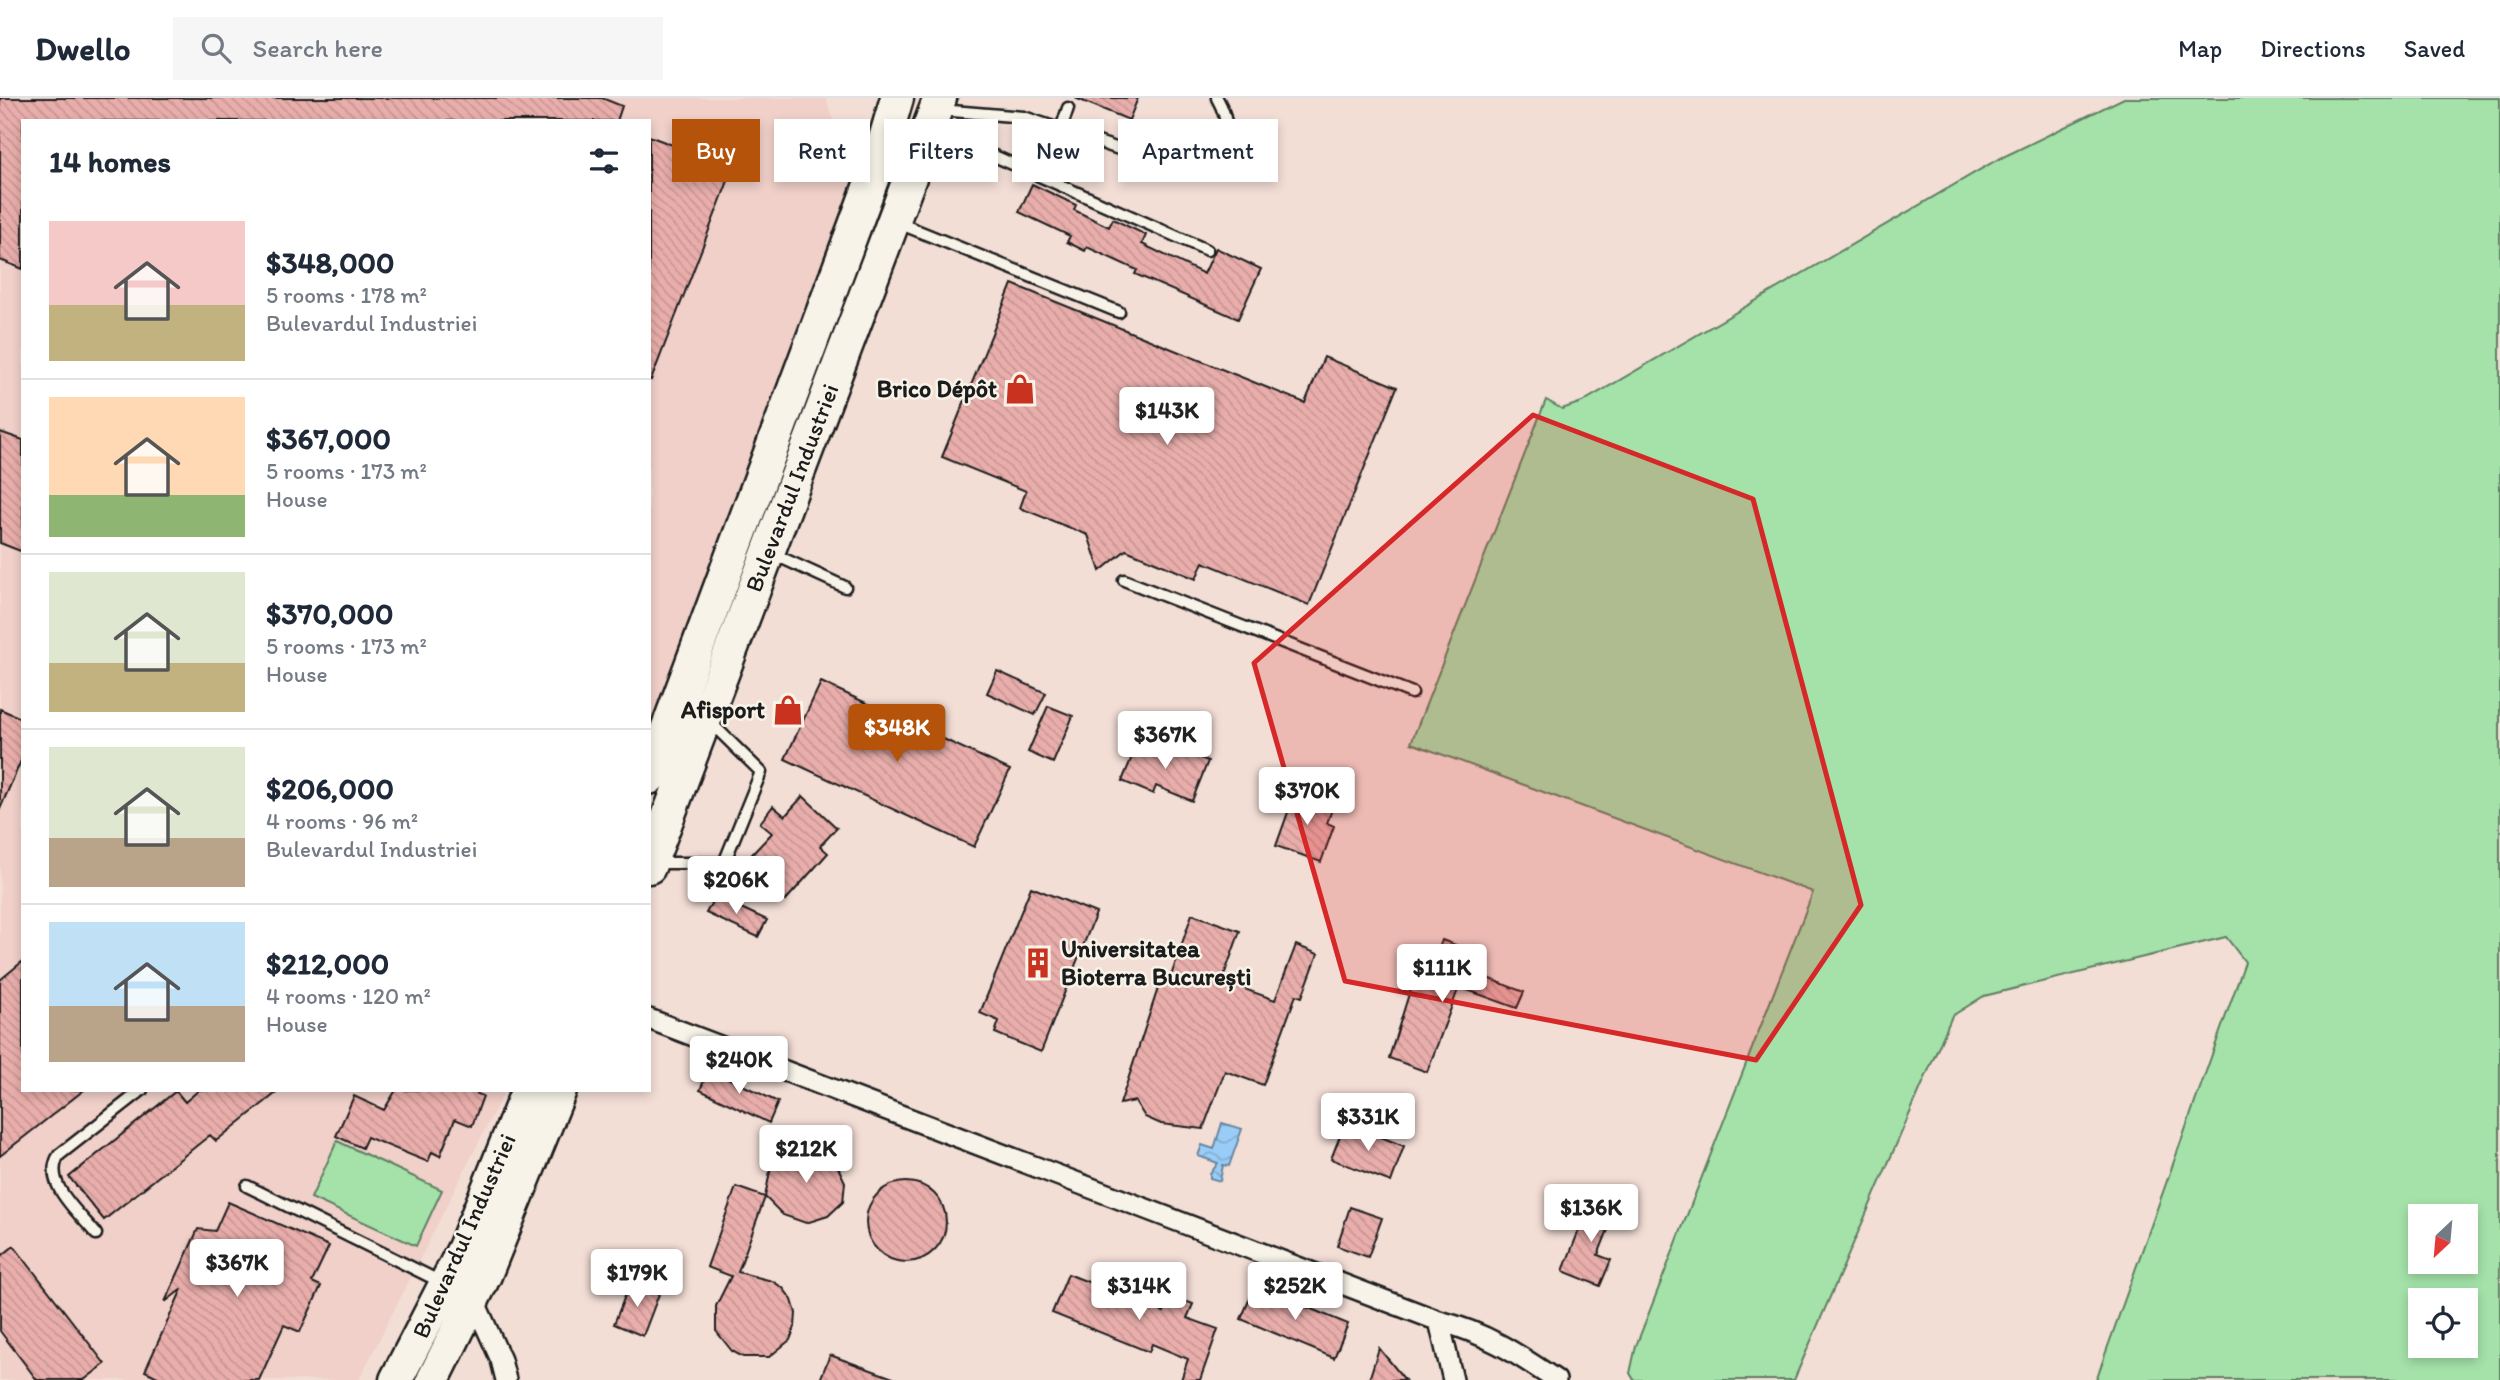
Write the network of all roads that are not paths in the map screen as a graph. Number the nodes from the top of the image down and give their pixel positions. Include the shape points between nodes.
1 (1217, 98) edge
2 (895, 106) edge
3 (1068, 108) dead end
4 (935, 112) edge
5 (1030, 119) edge
6 (1064, 119) edge
7 (1104, 144) edge
8 (894, 221) junction
9 (1207, 250) dead end
10 (1119, 312) dead end
11 (753, 545) junction
12 (1124, 580) dead end
13 (845, 587) dead end
14 (1412, 693) dead end
15 (706, 717) junction
16 (651, 774) edge
17 (651, 861) edge
18 (651, 864) edge
19 (651, 1020) edge
20 (139, 1092) edge
21 (526, 1092) edge
22 (560, 1092) edge
23 (247, 1186) dead end
24 (96, 1234) dead end
25 (447, 1284) junction
26 (471, 1306) junction
27 (1439, 1321) junction
28 (442, 1374) edge
29 (396, 1380) edge
30 (506, 1380) edge
31 (1453, 1380) edge
32 (1556, 1380) edge

1 - 7 lane via 1225,111 1226,131 1219,150 1205,163 1181,170
2 - 11 main road, Bulevardul Industriei
3 - 6 lane
4 - 5 lane
4 - 8 main road, Bulevardul Industriei
4 - 9 lane
8 - 10 lane
8 - 11 main road, Bulevardul Industriei
11 - 13 lane
11 - 15 main road, Bulevardul Industriei
11 - 16 main road, Bulevardul Industriei
12 - 14 lane
15 - 17 main road, Bulevardul Industriei
15 - 18 lane via 761,772 723,863
19 - 27 street
20 - 24 lane via 54,1163 58,1186
21 - 25 main road, Bulevardul Industriei
22 - 26 main road, Bulevardul Industriei
23 - 25 lane
25 - 29 main road, Bulevardul Industriei
26 - 28 main road, Bulevardul Industriei
26 - 30 street via 501,1360
27 - 31 street
27 - 32 street via 1494,1339

